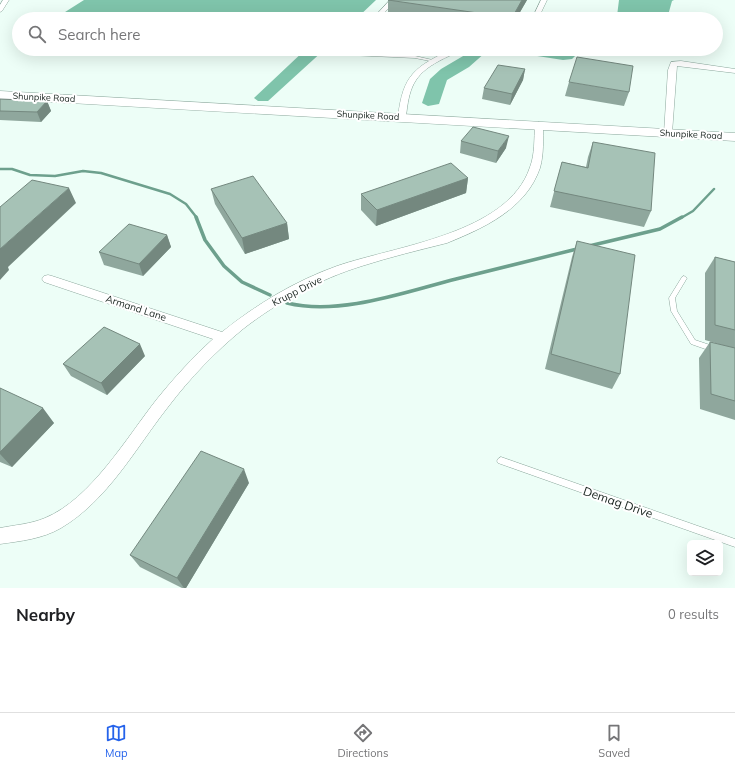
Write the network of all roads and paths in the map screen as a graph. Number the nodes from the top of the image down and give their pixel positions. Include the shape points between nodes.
1 (6, 0) edge
2 (393, 0) edge
3 (544, 0) edge
4 (0, 10) edge
5 (382, 12) edge
6 (538, 12) edge
7 (393, 56) edge
8 (444, 56) edge
9 (435, 61) junction
10 (735, 71) edge
11 (0, 95) edge
12 (402, 117) junction
13 (539, 125) junction
14 (668, 133) junction
15 (735, 137) edge
16 (684, 278) dead end
17 (48, 279) dead end
18 (224, 338) junction
19 (722, 352) edge
20 (501, 461) dead end
21 (0, 536) edge
22 (735, 543) edge

1 - 4 street
2 - 5 street
3 - 6 street
7 - 9 lane
8 - 9 street
9 - 12 street via 421,70 411,82
10 - 14 street via 674,64
11 - 12 street, Shunpike Road
12 - 13 street, Shunpike Road
13 - 14 street, Shunpike Road
13 - 18 street, Krupp Drive via 537,157 532,174 517,196 482,223 443,240 358,264 321,278 269,305
14 - 15 street, Shunpike Road
16 - 19 lane via 672,298 674,311 693,342
17 - 18 street, Armand Lane
18 - 21 street, Krupp Drive via 174,388 110,472 72,511 39,529
20 - 22 lane, Demag Drive

